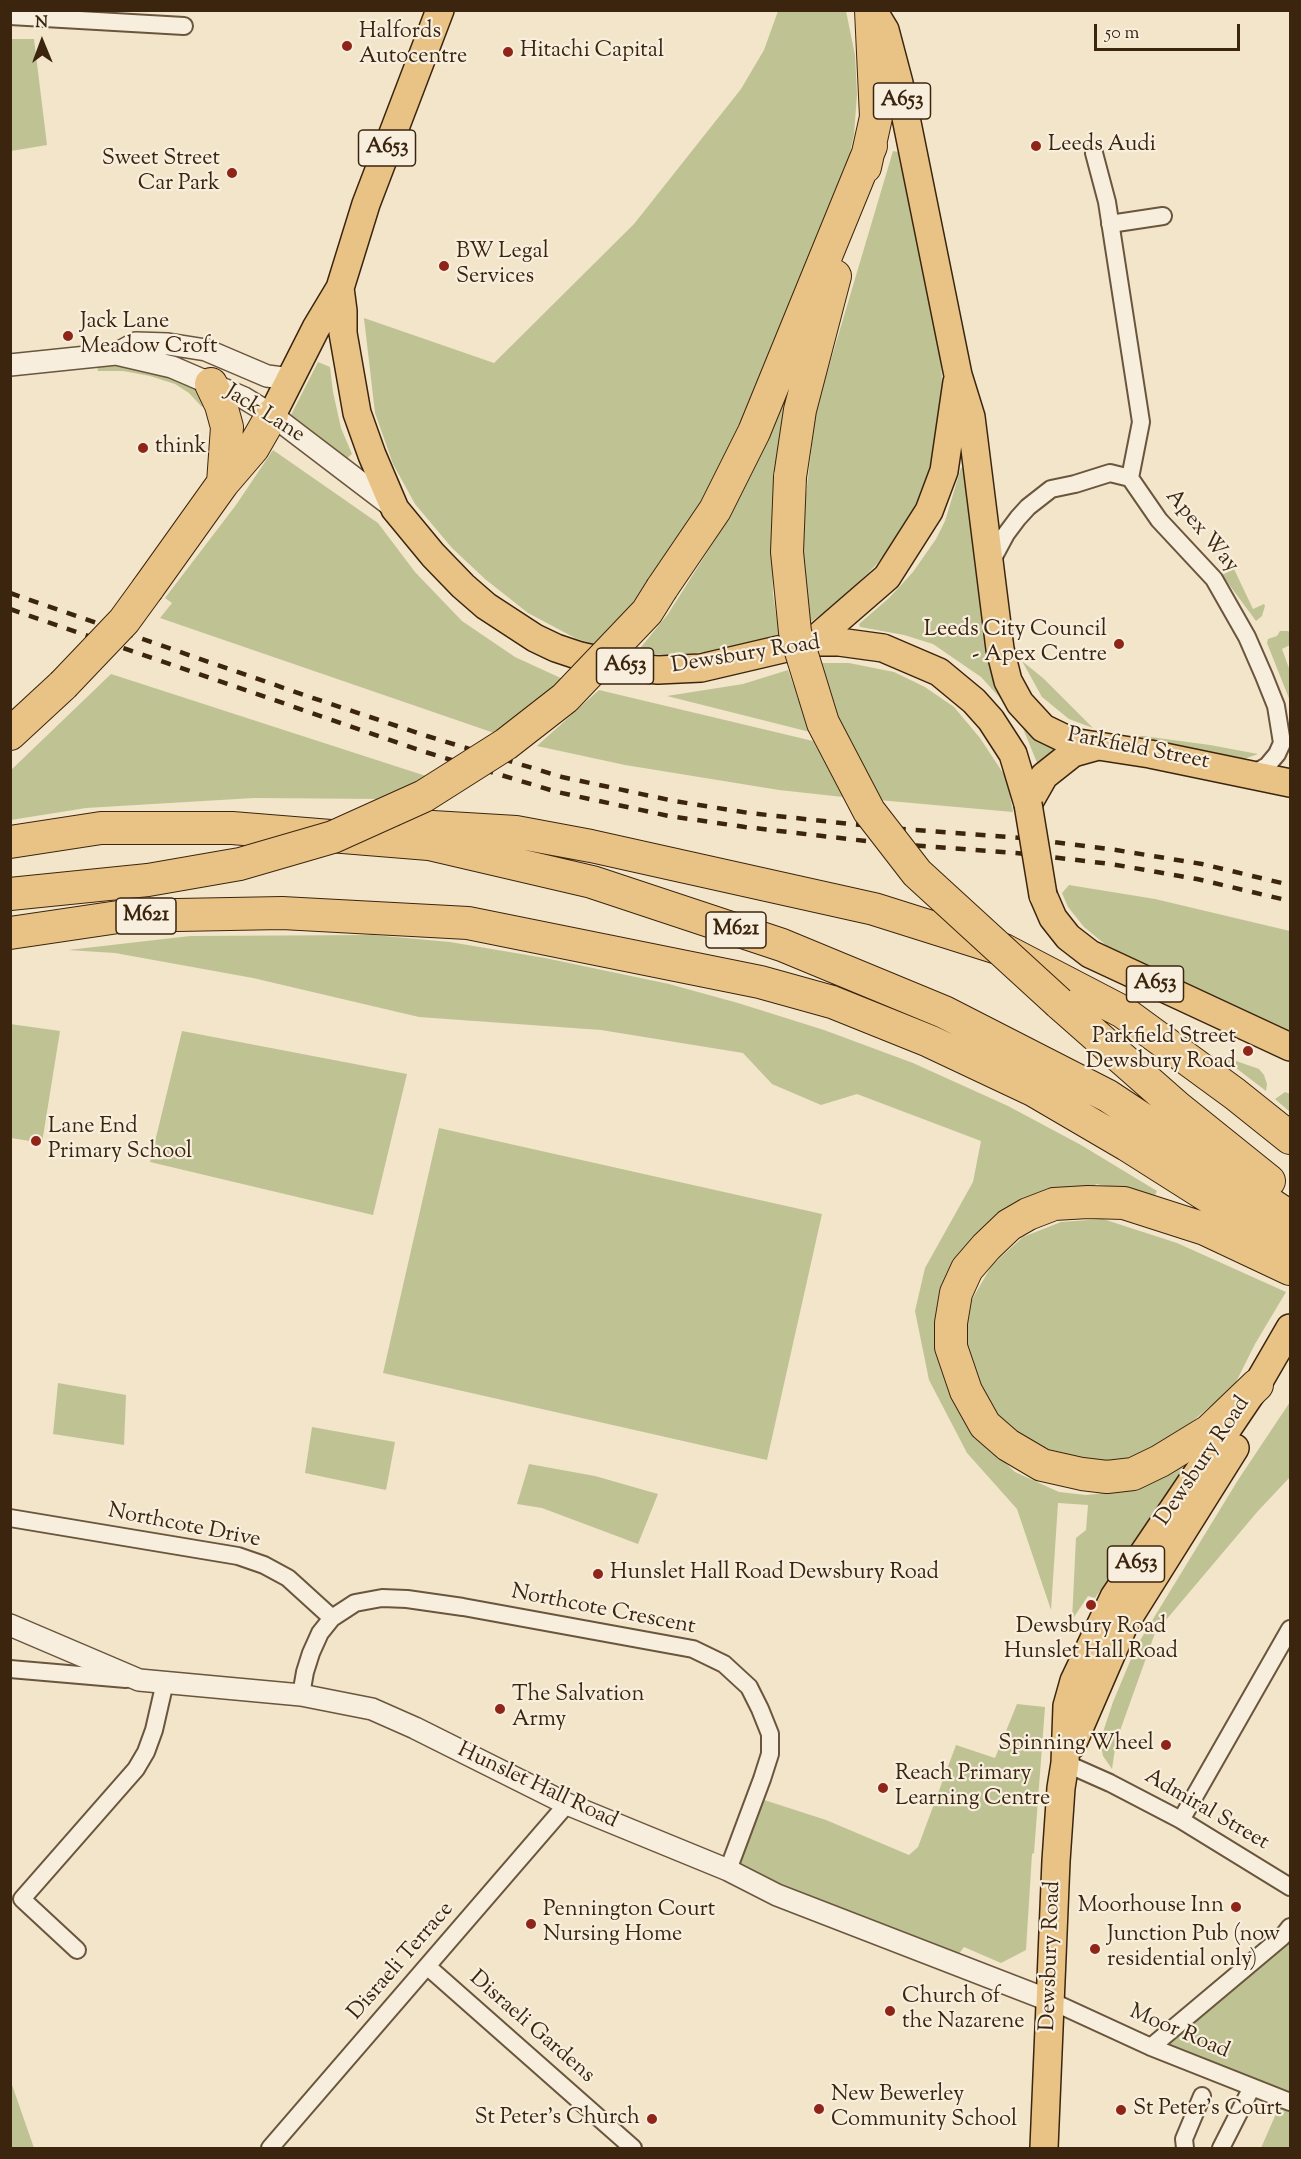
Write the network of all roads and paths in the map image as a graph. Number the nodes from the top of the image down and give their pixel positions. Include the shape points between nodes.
1 (440, 10) edge
2 (872, 10) edge
3 (10, 16) edge
4 (183, 26) dead end
5 (871, 146) junction
6 (1094, 153) dead end
7 (1163, 216) dead end
8 (1110, 224) junction
9 (340, 288) junction
10 (116, 354) junction
11 (10, 365) edge
12 (958, 375) junction
13 (291, 379) junction
14 (211, 384) junction
15 (272, 415) junction
16 (1130, 478) junction
17 (223, 483) junction
18 (395, 509) junction
19 (990, 564) junction
20 (812, 642) junction
21 (10, 734) edge
22 (1098, 746) junction
23 (1253, 774) junction
24 (1290, 783) edge
25 (1028, 804) junction
26 (122, 828) junction
27 (10, 842) edge
28 (10, 894) edge
29 (10, 933) edge
30 (1290, 1047) edge
31 (1290, 1138) edge
32 (1290, 1198) edge
33 (1290, 1217) edge
34 (1290, 1251) edge
35 (1290, 1269) edge
36 (1290, 1328) edge
37 (1290, 1365) edge
38 (1265, 1389) junction
39 (10, 1518) edge
40 (332, 1618) junction
41 (10, 1625) edge
42 (1290, 1629) edge
43 (10, 1669) edge
44 (139, 1680) junction
45 (165, 1682) junction
46 (301, 1695) junction
47 (1065, 1763) junction
48 (567, 1804) junction
49 (1181, 1820) junction
50 (728, 1870) junction
51 (1290, 1887) edge
52 (1290, 1927) edge
53 (77, 1950) dead end
54 (428, 1967) junction
55 (1051, 2001) junction
56 (1151, 2047) junction
57 (1252, 2087) junction
58 (1202, 2096) dead end
59 (1290, 2102) edge
60 (270, 2148) edge
61 (633, 2148) edge
62 (1044, 2148) edge
63 (1185, 2148) edge
64 (1221, 2148) edge

1 - 9 main road, Dewsbury Road / A653 via 366,204
2 - 5 highway via 876,117
2 - 12 main road, A653 via 885,30 899,83
3 - 4 street
5 - 28 highway, bridge via 754,432 715,510 647,612 565,698 506,744 424,796 333,837 240,864 148,880
5 - 32 highway, bridge via 800,410 790,477 787,552 795,632 823,723 869,811 917,873 1177,1107
6 - 8 street
7 - 8 street
8 - 16 street via 1141,422
9 - 13 main road
9 - 18 main road, Dewsbury Road / A653 via 343,333 357,413
10 - 11 street, Jack Lane
10 - 13 street, Jack Lane via 136,344 168,344 206,350 267,376
10 - 14 street, Jack Lane via 172,368
12 - 19 main road, A653 via 976,443
12 - 20 main road, A653 via 944,471 929,511 887,577
13 - 15 main road
14 - 15 street, Jack Lane
14 - 17 highway via 227,427
15 - 17 highway via 253,448
15 - 18 street, Jack Lane
16 - 19 street via 1110,473 1051,489 1018,518
16 - 23 street, Apex Way via 1159,520 1214,579 1264,676 1276,706 1282,743 1267,766
17 - 21 highway, bridge via 124,621
18 - 20 main road, Dewsbury Road / A653 via 433,555 486,606 535,638 580,656 633,668 701,668
19 - 22 main road, Parkfield Street / A653 via 1000,649 1008,681 1020,703 1043,728 1072,742
20 - 25 main road, Dewsbury Road / A653 via 883,648 939,672 991,720 1013,754
22 - 23 main road, Parkfield Street / A653
22 - 25 main road, A653 via 1073,753 1044,776
23 - 24 main road, Parkfield Street / A653
25 - 30 main road, Dewsbury Road / A653, bridge via 1043,895 1053,918 1068,937 1090,954
26 - 27 highway, M621
26 - 31 highway via 220,822 344,822 516,832 874,909 1004,950 1123,1012
26 - 33 highway, M621 via 232,828 429,844 592,882 782,945 944,1012 1108,1096
29 - 34 highway, M621 via 125,916 282,913 468,923 760,982 832,1002 919,1036 1033,1090 1127,1145
35 - 38 highway via 1205,1229 1124,1203 1054,1204 1010,1225 986,1246 967,1269 956,1293 951,1347 966,1391 985,1425 1042,1466 1107,1477 1133,1474 1209,1431
36 - 38 main road, Dewsbury Road / A653
37 - 38 main road, Dewsbury Road / A653
38 - 47 main road, Dewsbury Road / A653 via 1114,1596 1074,1681 1067,1706
39 - 40 street, Northcote Drive via 238,1556 288,1578
40 - 46 street, Northcote Crescent via 311,1653
40 - 50 street, Northcote Crescent via 355,1603 407,1599 693,1649 724,1664 749,1687 770,1734 770,1754
41 - 44 street, Hunslet Hall Road
42 - 49 street
43 - 44 street
44 - 45 street, Hunslet Hall Road
45 - 46 street, Hunslet Hall Road
45 - 53 street via 154,1730 136,1769 22,1899
46 - 48 street, Hunslet Hall Road via 372,1709
47 - 49 street, Admiral Street
47 - 55 main road, Dewsbury Road / A653 via 1056,1862
48 - 50 street, Hunslet Hall Road
48 - 54 street, Disraeli Terrace
49 - 51 street, Admiral Street
50 - 55 street, Hunslet Hall Road via 777,1895
52 - 56 street
54 - 60 street, Disraeli Terrace
54 - 61 street, Disraeli Gardens
55 - 56 street, Moor Road
55 - 62 main road, Dewsbury Road / A653
56 - 57 street, Moor Road
57 - 59 street, Moor Road
57 - 64 street
58 - 63 street via 1184,2139

